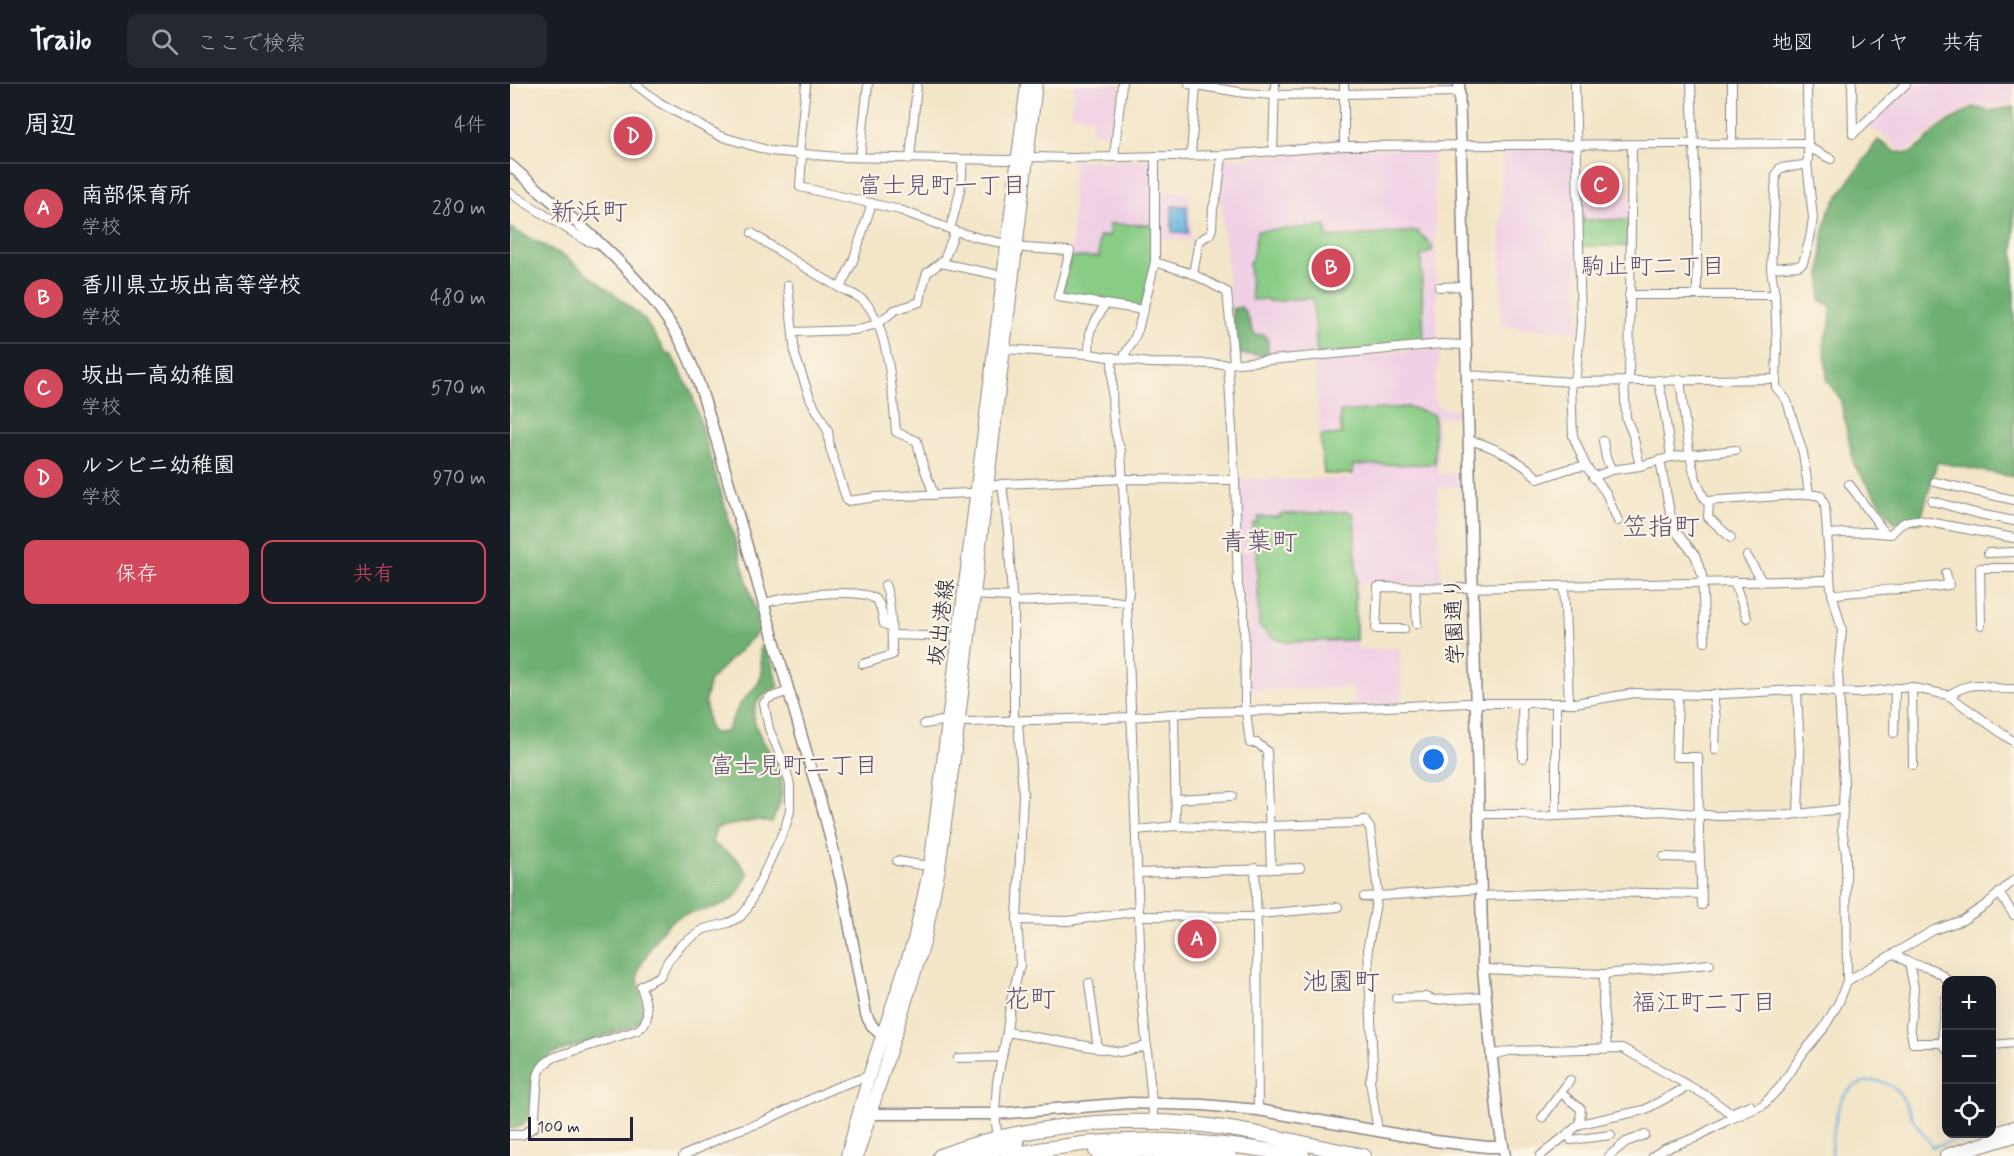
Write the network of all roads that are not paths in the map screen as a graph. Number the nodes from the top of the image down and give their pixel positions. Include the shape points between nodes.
1 (635, 84) edge
2 (806, 84) edge
3 (868, 84) edge
4 (917, 84) edge
5 (1027, 84) edge
6 (1036, 84) edge
7 (1122, 84) edge
8 (1194, 84) edge
9 (1275, 84) edge
10 (1344, 84) edge
11 (1575, 84) edge
12 (1691, 84) edge
13 (1732, 84) edge
14 (1807, 84) edge
15 (1852, 84) edge
16 (1906, 84) edge
17 (1459, 88) edge
18 (1275, 95) junction
19 (1344, 95) junction
20 (1693, 144) junction
21 (1732, 144) junction
22 (1461, 145) junction
23 (1576, 145) junction
24 (1632, 145) junction
25 (1808, 145) junction
26 (1344, 146) junction
27 (1273, 152) junction
28 (800, 155) junction
29 (1191, 155) junction
30 (1222, 155) junction
31 (1155, 156) junction
32 (861, 157) junction
33 (1114, 157) junction
34 (910, 159) junction
35 (1018, 159) junction
36 (1831, 159) dead end
37 (962, 160) junction
38 (1807, 163) junction
39 (510, 165) edge
40 (510, 193) edge
41 (872, 203) junction
42 (952, 230) junction
43 (752, 233) dead end
44 (597, 241) junction
45 (1012, 245) junction
46 (1155, 262) junction
47 (941, 263) junction
48 (1771, 268) junction
49 (1193, 274) junction
50 (1003, 276) junction
51 (788, 285) dead end
52 (1464, 286) junction
53 (1439, 287) dead end
54 (840, 288) junction
55 (1629, 295) junction
56 (1775, 295) junction
57 (1697, 296) junction
58 (1105, 304) junction
59 (1144, 310) junction
60 (877, 324) junction
61 (793, 332) junction
62 (1466, 345) junction
63 (999, 349) junction
64 (1089, 354) junction
65 (1112, 357) junction
66 (1122, 359) junction
67 (1231, 363) junction
68 (1467, 375) junction
69 (1680, 379) junction
70 (1776, 379) junction
71 (1658, 380) junction
72 (1626, 381) junction
73 (1572, 382) junction
74 (1468, 441) junction
75 (1603, 441) dead end
76 (1735, 450) dead end
77 (1691, 456) junction
78 (1671, 457) junction
79 (1660, 460) junction
80 (1586, 466) junction
81 (1640, 466) junction
82 (1612, 470) junction
83 (1593, 477) junction
84 (1121, 478) junction
85 (1235, 480) junction
86 (1935, 482) dead end
87 (1002, 484) junction
88 (1850, 484) dead end
89 (982, 490) junction
90 (1809, 494) junction
91 (934, 495) junction
92 (2014, 500) edge
93 (1709, 501) junction
94 (1932, 501) dead end
95 (1618, 521) dead end
96 (2014, 521) edge
97 (1885, 533) junction
98 (1827, 534) junction
99 (1731, 538) dead end
100 (2014, 538) edge
101 (2014, 552) edge
102 (1988, 553) dead end
103 (1747, 556) dead end
104 (2014, 568) edge
105 (1946, 573) dead end
106 (1830, 580) junction
107 (1734, 581) junction
108 (1762, 581) junction
109 (1703, 582) junction
110 (885, 585) dead end
111 (1564, 586) junction
112 (1415, 588) junction
113 (1472, 588) junction
114 (969, 594) junction
115 (1832, 595) junction
116 (1013, 599) junction
117 (1127, 603) junction
118 (763, 604) junction
119 (1747, 618) dead end
120 (1417, 624) dead end
121 (1981, 626) dead end
122 (1404, 629) dead end
123 (892, 631) junction
124 (964, 637) junction
125 (1705, 642) dead end
126 (863, 664) dead end
127 (1895, 687) junction
128 (1912, 687) junction
129 (2014, 689) edge
130 (1797, 690) junction
131 (789, 691) junction
132 (1839, 691) junction
133 (1713, 694) junction
134 (1678, 695) junction
135 (1948, 695) junction
136 (1569, 702) junction
137 (1475, 703) junction
138 (1522, 703) junction
139 (1556, 703) junction
140 (1246, 711) junction
141 (1174, 714) junction
142 (1133, 717) junction
143 (953, 720) junction
144 (1016, 721) junction
145 (924, 724) dead end
146 (1894, 733) dead end
147 (2014, 742) edge
148 (1715, 750) dead end
149 (1523, 758) dead end
150 (1913, 765) dead end
151 (1232, 796) dead end
152 (1176, 799) junction
153 (1843, 809) junction
154 (1479, 814) junction
155 (1699, 814) junction
156 (1798, 814) junction
157 (1556, 816) junction
158 (1176, 826) junction
159 (1269, 826) junction
160 (1137, 830) junction
161 (1664, 857) dead end
162 (1700, 858) junction
163 (897, 861) dead end
164 (934, 867) junction
165 (1255, 868) junction
166 (1271, 868) junction
167 (1300, 868) dead end
168 (1138, 873) junction
169 (2014, 880) edge
170 (1481, 893) junction
171 (1999, 893) junction
172 (1702, 894) junction
173 (1377, 896) junction
174 (1364, 897) dead end
175 (1702, 905) dead end
176 (1338, 906) dead end
177 (1139, 914) junction
178 (1256, 915) junction
179 (2014, 915) edge
180 (1017, 920) junction
181 (1896, 954) junction
182 (1909, 962) junction
183 (1710, 964) dead end
184 (1484, 969) junction
185 (1604, 974) junction
186 (1943, 976) edge
187 (1847, 981) junction
188 (1089, 982) dead end
189 (1486, 997) junction
190 (1396, 998) dead end
191 (1007, 1032) junction
192 (888, 1037) junction
193 (2014, 1043) edge
194 (1996, 1045) edge
195 (1147, 1046) junction
196 (1942, 1046) edge
197 (1607, 1048) junction
198 (1098, 1049) junction
199 (1492, 1055) junction
200 (1002, 1057) junction
201 (958, 1058) dead end
202 (883, 1072) junction
203 (869, 1076) junction
204 (1570, 1080) dead end
205 (1689, 1086) junction
206 (1561, 1093) junction
207 (1763, 1104) junction
208 (1152, 1109) junction
209 (1258, 1110) junction
210 (865, 1112) junction
211 (995, 1114) junction
212 (1542, 1118) dead end
213 (1580, 1124) junction
214 (2014, 1125) edge
215 (1996, 1130) edge
216 (1377, 1131) junction
217 (1569, 1132) junction
218 (510, 1135) edge
219 (1611, 1135) dead end
220 (1645, 1135) dead end
221 (2014, 1135) edge
222 (998, 1140) junction
223 (2014, 1144) edge
224 (1504, 1151) edge
225 (683, 1156) edge
226 (847, 1156) edge
227 (856, 1156) edge
228 (940, 1156) edge
229 (969, 1156) edge
230 (1008, 1156) edge
231 (1052, 1156) edge
232 (1229, 1156) edge
233 (1303, 1156) edge
234 (1358, 1156) edge
235 (1364, 1156) edge
236 (1540, 1156) edge
237 (1609, 1156) edge
238 (1653, 1156) edge
239 (1947, 1156) edge
240 (1977, 1156) edge

1 - 28 street via 660,103 720,136 762,150
2 - 28 street
3 - 32 street
4 - 34 street
5 - 35 main road, 坂出港線
6 - 35 main road, 坂出港線
7 - 33 street
8 - 18 street
8 - 29 street
9 - 18 street
10 - 19 street
11 - 23 street
12 - 20 street
13 - 21 street
14 - 25 street
15 - 16 street via 1853,134
17 - 19 street
17 - 22 street, 学園通り
18 - 19 street
18 - 27 street
19 - 26 street
20 - 21 street
20 - 24 street
20 - 57 street
21 - 25 street
22 - 23 street
22 - 26 street
22 - 52 street, 学園通り
23 - 24 street
23 - 73 street via 1581,322
24 - 55 street
25 - 36 street
25 - 38 street
26 - 27 street
27 - 30 street
28 - 32 street
28 - 41 street via 800,187
29 - 30 street
29 - 31 street
30 - 49 street via 1212,228 1199,241
31 - 33 street
31 - 46 street
32 - 34 street
33 - 35 street
34 - 37 street
35 - 37 street
35 - 45 main road, 坂出港線
37 - 42 street via 962,186
38 - 48 street via 1777,170
38 - 48 street via 1813,218 1803,263
39 - 44 street
40 - 44 street via 585,240
41 - 42 street
41 - 54 street
42 - 45 street
42 - 47 street via 950,249
43 - 54 street
44 - 118 street via 646,290 690,361 701,387
45 - 50 main road, 坂出港線
45 - 58 street via 1070,251 1058,297
45 - 63 main road, 坂出港線
46 - 49 street
46 - 59 street
47 - 50 street
47 - 60 street via 927,273 920,302 895,310
48 - 56 street
49 - 67 street via 1227,292
50 - 63 main road, 坂出港線
51 - 61 street
52 - 53 street
52 - 62 street, 学園通り
54 - 60 street via 865,301
55 - 57 street
55 - 72 street
56 - 57 street
56 - 70 street
58 - 59 street
58 - 64 street via 1090,331
59 - 66 street
60 - 61 street via 855,330
60 - 91 street via 891,374 896,432 917,441
61 - 91 street via 795,355 810,398 828,431 847,501
62 - 67 street
62 - 68 street, 学園通り
63 - 64 street
63 - 89 main road, 坂出港線
64 - 65 street
65 - 66 street
65 - 84 street
66 - 67 street via 1149,363
67 - 85 street
68 - 73 street
68 - 74 street, 学園通り
69 - 70 street
69 - 71 street
69 - 77 street
70 - 90 street via 1776,387 1787,400 1803,453
71 - 72 street
71 - 78 street
72 - 73 street
72 - 81 street via 1626,418
73 - 80 street via 1573,436
74 - 80 street via 1530,469 1538,479
74 - 113 street, 学園通り
75 - 82 street
76 - 77 street
77 - 78 street
77 - 93 street via 1698,489
78 - 79 street
79 - 81 street
79 - 109 street via 1673,528 1695,555
80 - 83 street
81 - 82 street
82 - 83 street
83 - 95 street via 1606,493
84 - 85 street
84 - 87 street
84 - 117 street
85 - 140 street
86 - 92 street
87 - 89 street
87 - 116 street
88 - 97 street
89 - 91 street
89 - 114 main road, 坂出港線
90 - 93 street
90 - 98 street via 1823,499
93 - 99 street via 1708,517
94 - 96 street
97 - 98 street
97 - 100 street via 1891,534 1907,520 1918,520
98 - 106 street
101 - 102 street
103 - 108 street
104 - 121 street via 1980,568
105 - 115 street via 1949,585
106 - 108 street
106 - 115 street
107 - 108 street
107 - 109 street
107 - 119 street
109 - 111 street
109 - 125 street
110 - 123 street
111 - 113 street
111 - 136 street
112 - 113 street
112 - 120 street
112 - 122 street via 1378,587 1376,629
113 - 137 street, 学園通り
114 - 116 street
114 - 124 main road, 坂出港線
115 - 132 street via 1842,630
116 - 117 street
116 - 144 street
117 - 142 street
118 - 123 street via 831,593 867,596 880,604 884,624
118 - 131 street
123 - 124 street
123 - 126 street via 892,654
124 - 143 main road, 坂出港線
127 - 128 street
127 - 132 street via 1877,692
127 - 146 street
128 - 135 street
128 - 150 street
129 - 135 street via 1966,686
130 - 132 street
130 - 133 street
130 - 156 street
131 - 192 street via 842,885 866,1014 870,1024
131 - 218 street via 764,703 769,729 790,784 790,811 747,909 740,917 704,929 681,945 660,976 641,986 648,1014 644,1026 546,1062 538,1076 534,1127 522,1135
132 - 153 street
133 - 134 street
133 - 148 street
134 - 136 street via 1624,694
134 - 155 street via 1676,757 1698,757
135 - 147 street
136 - 139 street
137 - 138 street
137 - 140 street
137 - 154 street, 学園通り
138 - 139 street
138 - 149 street
139 - 157 street
140 - 141 street
140 - 159 street via 1250,742 1267,751
141 - 142 street
141 - 152 street
142 - 144 street
142 - 160 street
143 - 144 street
143 - 145 street
143 - 164 main road, 坂出港線
144 - 180 street via 1023,795
151 - 152 street
152 - 158 street
153 - 156 street
153 - 187 street
154 - 157 street
154 - 170 street, 学園通り
155 - 156 street
155 - 157 street
155 - 162 street
158 - 159 street
158 - 160 street
159 - 166 street
159 - 173 street via 1364,820 1372,838
160 - 168 street
161 - 162 street
162 - 172 street
163 - 164 street
164 - 192 main road, 坂出港線 via 924,943
165 - 166 street
165 - 168 street
165 - 178 street
166 - 167 street
168 - 177 street
169 - 171 street
170 - 172 street
170 - 173 street
170 - 184 street, 学園通り
171 - 179 street
171 - 181 street via 1963,920 1935,930
172 - 175 street
173 - 174 street
173 - 216 street via 1368,946 1373,1055 1370,1081
176 - 178 street
177 - 178 street
177 - 180 street via 1068,921
177 - 195 street
178 - 209 street
180 - 191 street via 1020,965
181 - 182 street
181 - 187 street
182 - 186 street via 1934,968
182 - 196 street via 1914,988 1910,1028 1914,1043
183 - 185 street
184 - 185 street
184 - 189 street, 学園通り
185 - 197 street
187 - 207 street via 1824,1028
188 - 198 street
189 - 190 street
189 - 199 street, 学園通り
191 - 198 street
191 - 200 street
192 - 202 main road, 坂出港線
192 - 203 main road, 坂出港線
193 - 194 street
195 - 198 street via 1120,1052
195 - 208 street
197 - 199 street
197 - 205 street via 1622,1048
199 - 224 street, 学園通り
200 - 201 street
200 - 211 street
202 - 203 street
202 - 210 main road, 坂出港線
203 - 210 main road, 坂出港線
203 - 225 street
204 - 206 street
205 - 207 street via 1730,1113 1757,1102
205 - 213 street via 1644,1110
206 - 212 street
206 - 213 street via 1581,1109
207 - 238 street
208 - 209 street
208 - 211 street via 1107,1105
209 - 216 street
210 - 211 street
210 - 226 main road, 坂出港線
210 - 227 main road, 坂出港線
211 - 222 street
213 - 217 street
214 - 215 street
216 - 224 street
217 - 219 street via 1571,1140
217 - 236 street
220 - 237 street via 1626,1142
221 - 239 highway
222 - 228 highway
222 - 235 highway via 1092,1124 1131,1122 1252,1133
223 - 240 highway
229 - 234 highway via 1044,1139 1124,1130 1206,1133
230 - 233 highway via 1083,1143 1143,1140 1205,1142
231 - 232 highway via 1136,1150

